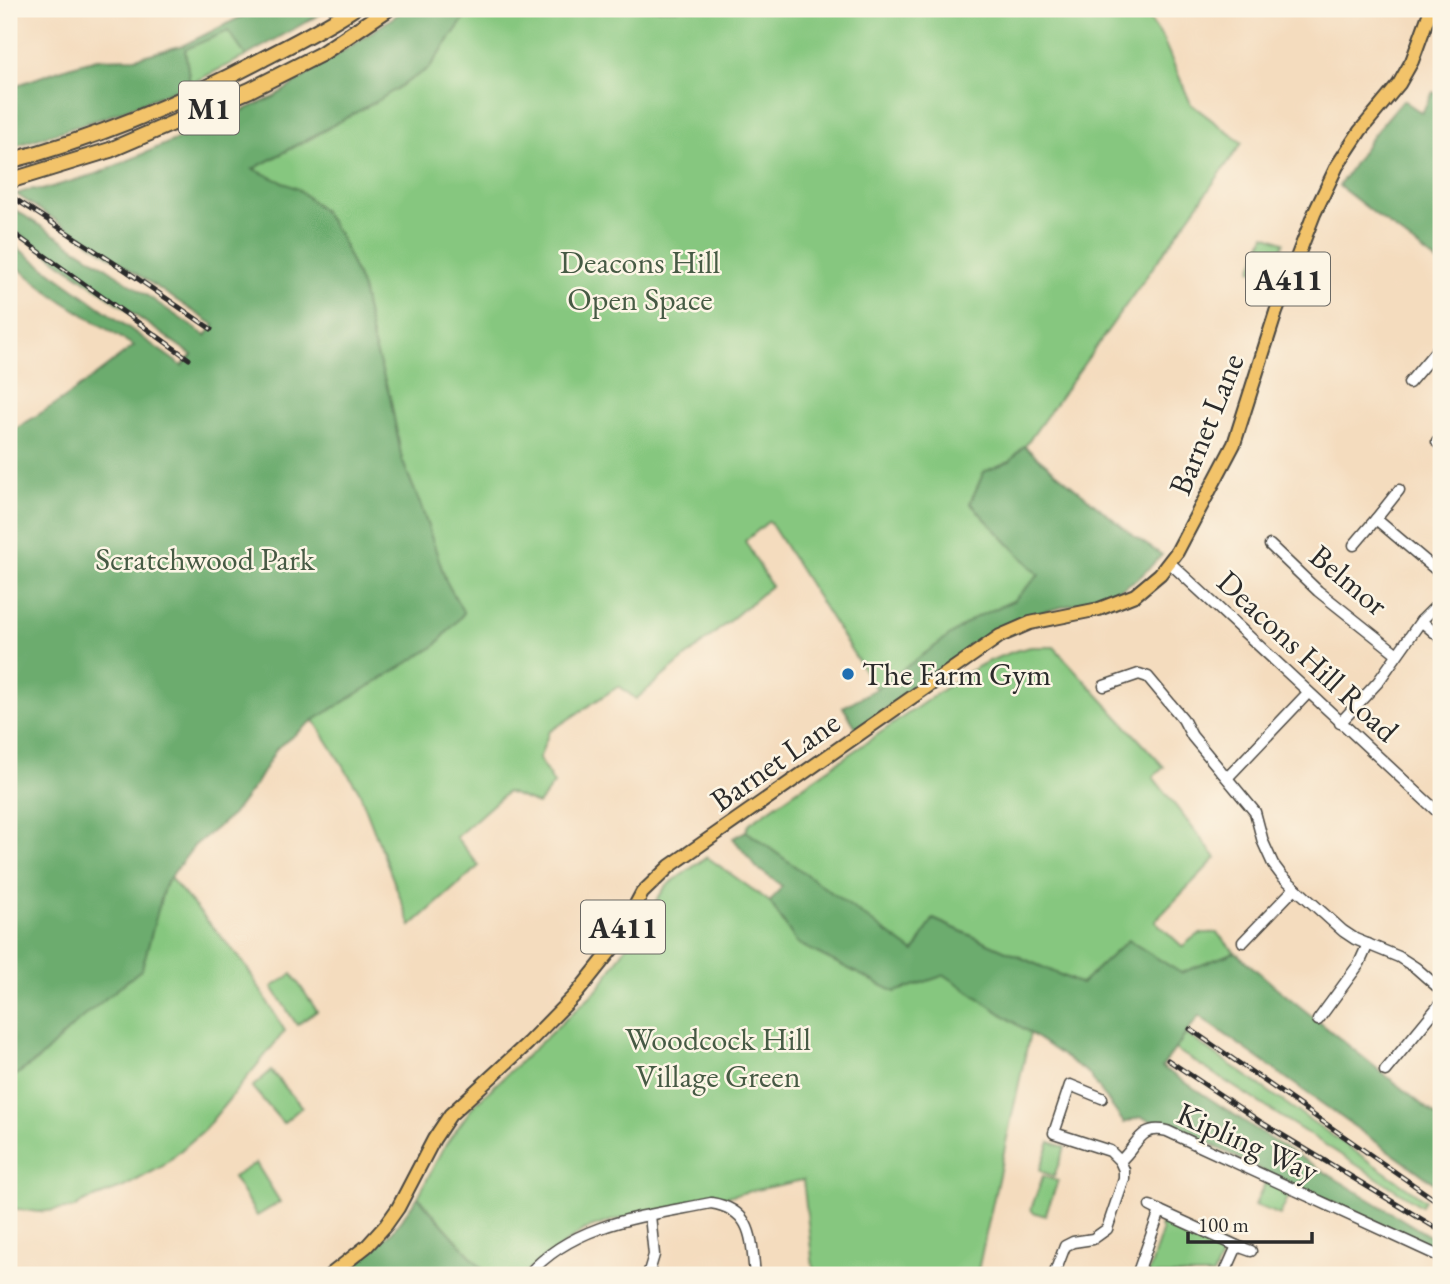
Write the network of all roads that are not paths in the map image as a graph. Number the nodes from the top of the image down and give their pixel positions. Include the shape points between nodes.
1 (352, 9) edge
2 (388, 9) edge
3 (1431, 9) edge
4 (9, 161) edge
5 (13, 180) edge
6 (1441, 345) edge
7 (1409, 383) dead end
8 (1399, 490) dead end
9 (1376, 519) junction
10 (1270, 545) dead end
11 (1354, 545) dead end
12 (1170, 563) junction
13 (1441, 574) edge
14 (1441, 601) edge
15 (1421, 621) junction
16 (1441, 638) edge
17 (1396, 653) junction
18 (1104, 685) dead end
19 (1308, 693) junction
20 (1340, 723) junction
21 (1228, 777) junction
22 (1441, 815) edge
23 (1295, 888) junction
24 (1243, 942) dead end
25 (1368, 944) junction
26 (1441, 990) edge
27 (1441, 1003) edge
28 (1318, 1020) dead end
29 (1385, 1071) dead end
30 (1102, 1098) dead end
31 (1120, 1161) junction
32 (650, 1215) junction
33 (1237, 1246) junction
34 (1251, 1251) dead end
35 (1441, 1257) edge
36 (330, 1275) edge
37 (528, 1275) edge
38 (648, 1275) edge
39 (755, 1275) edge
40 (1054, 1275) edge
41 (1137, 1275) edge
42 (1224, 1275) edge

1 - 4 highway, M1 via 169,106
2 - 5 highway, M1 via 321,54 250,90 121,145
3 - 12 main road, Barnet Lane / A411 via 1399,84 1337,166 1314,214 1276,312 1234,444
6 - 7 street
8 - 9 street
9 - 11 street
9 - 13 street
10 - 17 street, Belmor via 1318,591
12 - 19 street, Deacons Hill Road
12 - 36 main road, Barnet Lane / A411 via 1135,595 1118,603 1030,623 1000,636 670,866 642,893 612,949 577,993 450,1115 386,1225
14 - 15 street
15 - 16 street
15 - 17 street
17 - 20 street via 1378,682
18 - 21 street via 1139,674 1148,677
19 - 20 street, Deacons Hill Road
19 - 21 street
20 - 22 street, Deacons Hill Road
21 - 23 street via 1255,812 1273,864
23 - 24 street
23 - 25 street via 1343,931
25 - 26 street via 1416,968
25 - 28 street
27 - 29 street
30 - 31 street via 1070,1085 1054,1133 1110,1151
31 - 35 street, Kipling Way via 1144,1132 1167,1131
31 - 40 street via 1124,1179 1107,1229 1093,1239 1065,1246
32 - 37 street via 576,1238
32 - 38 street via 654,1255
32 - 39 street via 712,1203 726,1206 741,1215 748,1228
33 - 34 street
33 - 41 street via 1155,1209
33 - 42 street

